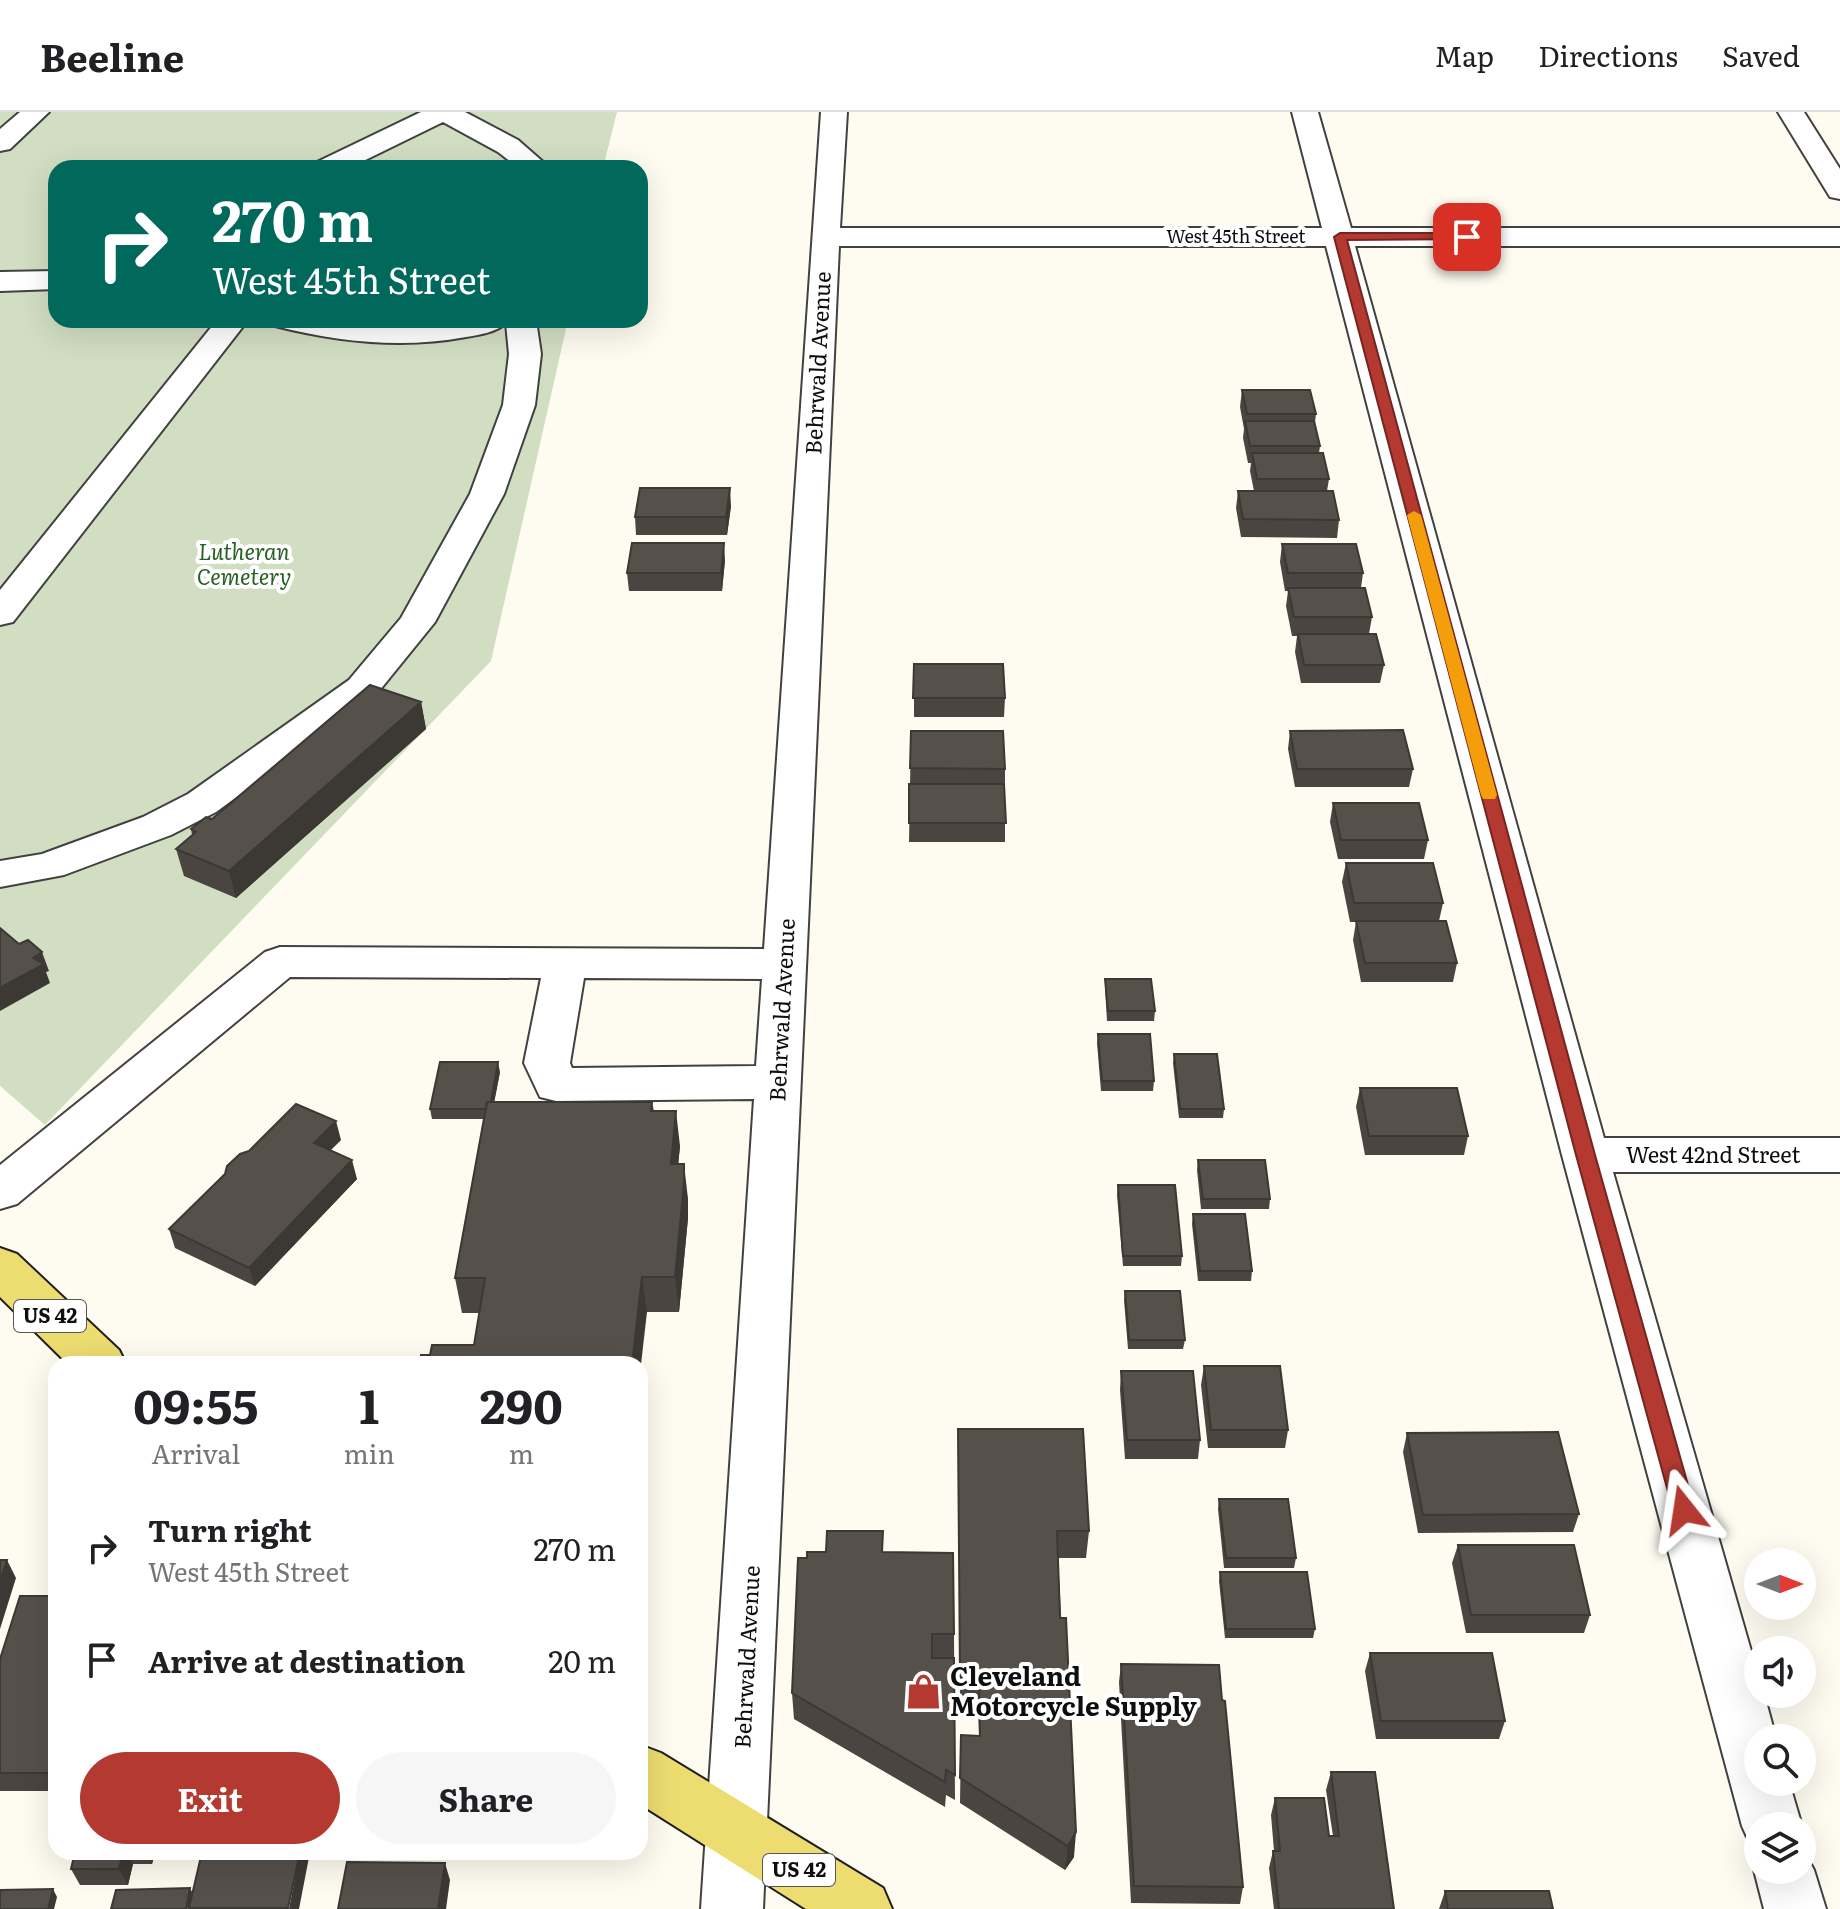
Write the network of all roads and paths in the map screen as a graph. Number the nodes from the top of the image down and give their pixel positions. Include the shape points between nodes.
1 (36, 112) edge
2 (444, 112) edge
3 (834, 112) edge
4 (1305, 112) edge
5 (1791, 112) edge
6 (0, 143) edge
7 (342, 160) edge
8 (526, 160) edge
9 (1840, 191) edge
10 (825, 237) junction
11 (1340, 237) junction
12 (1840, 237) edge
13 (1, 279) edge
14 (48, 280) edge
15 (227, 328) edge
16 (330, 328) edge
17 (455, 328) edge
18 (522, 328) edge
19 (0, 614) edge
20 (0, 874) edge
21 (565, 964) junction
22 (785, 964) junction
23 (778, 1082) junction
24 (1585, 1155) junction
25 (1840, 1155) edge
26 (0, 1191) edge
27 (0, 1267) edge
28 (93, 1356) edge
29 (1744, 1726) edge
30 (648, 1777) edge
31 (737, 1830) junction
32 (1788, 1884) edge
33 (732, 1909) edge
34 (861, 1909) edge
35 (1795, 1909) edge

1 - 6 street
2 - 7 street
2 - 8 street
3 - 10 street, Behrwald Avenue
4 - 11 street
5 - 9 street
10 - 11 street, West 45th Street
10 - 22 street, Behrwald Avenue
11 - 12 street, West 45th Street
11 - 24 street
13 - 14 street
15 - 19 street
16 - 17 street via 394,335
18 - 20 street via 525,354 519,405 487,494 417,622 362,688 202,803 49,866
21 - 22 street
21 - 23 street via 547,1063 556,1085
21 - 26 street via 280,962
22 - 23 street, Behrwald Avenue
23 - 31 street, Behrwald Avenue
24 - 25 street, West 42nd Street
24 - 29 street
27 - 28 main road, US 42
30 - 31 main road, US 42
31 - 33 street, Behrwald Avenue
31 - 34 main road, US 42
32 - 35 street

